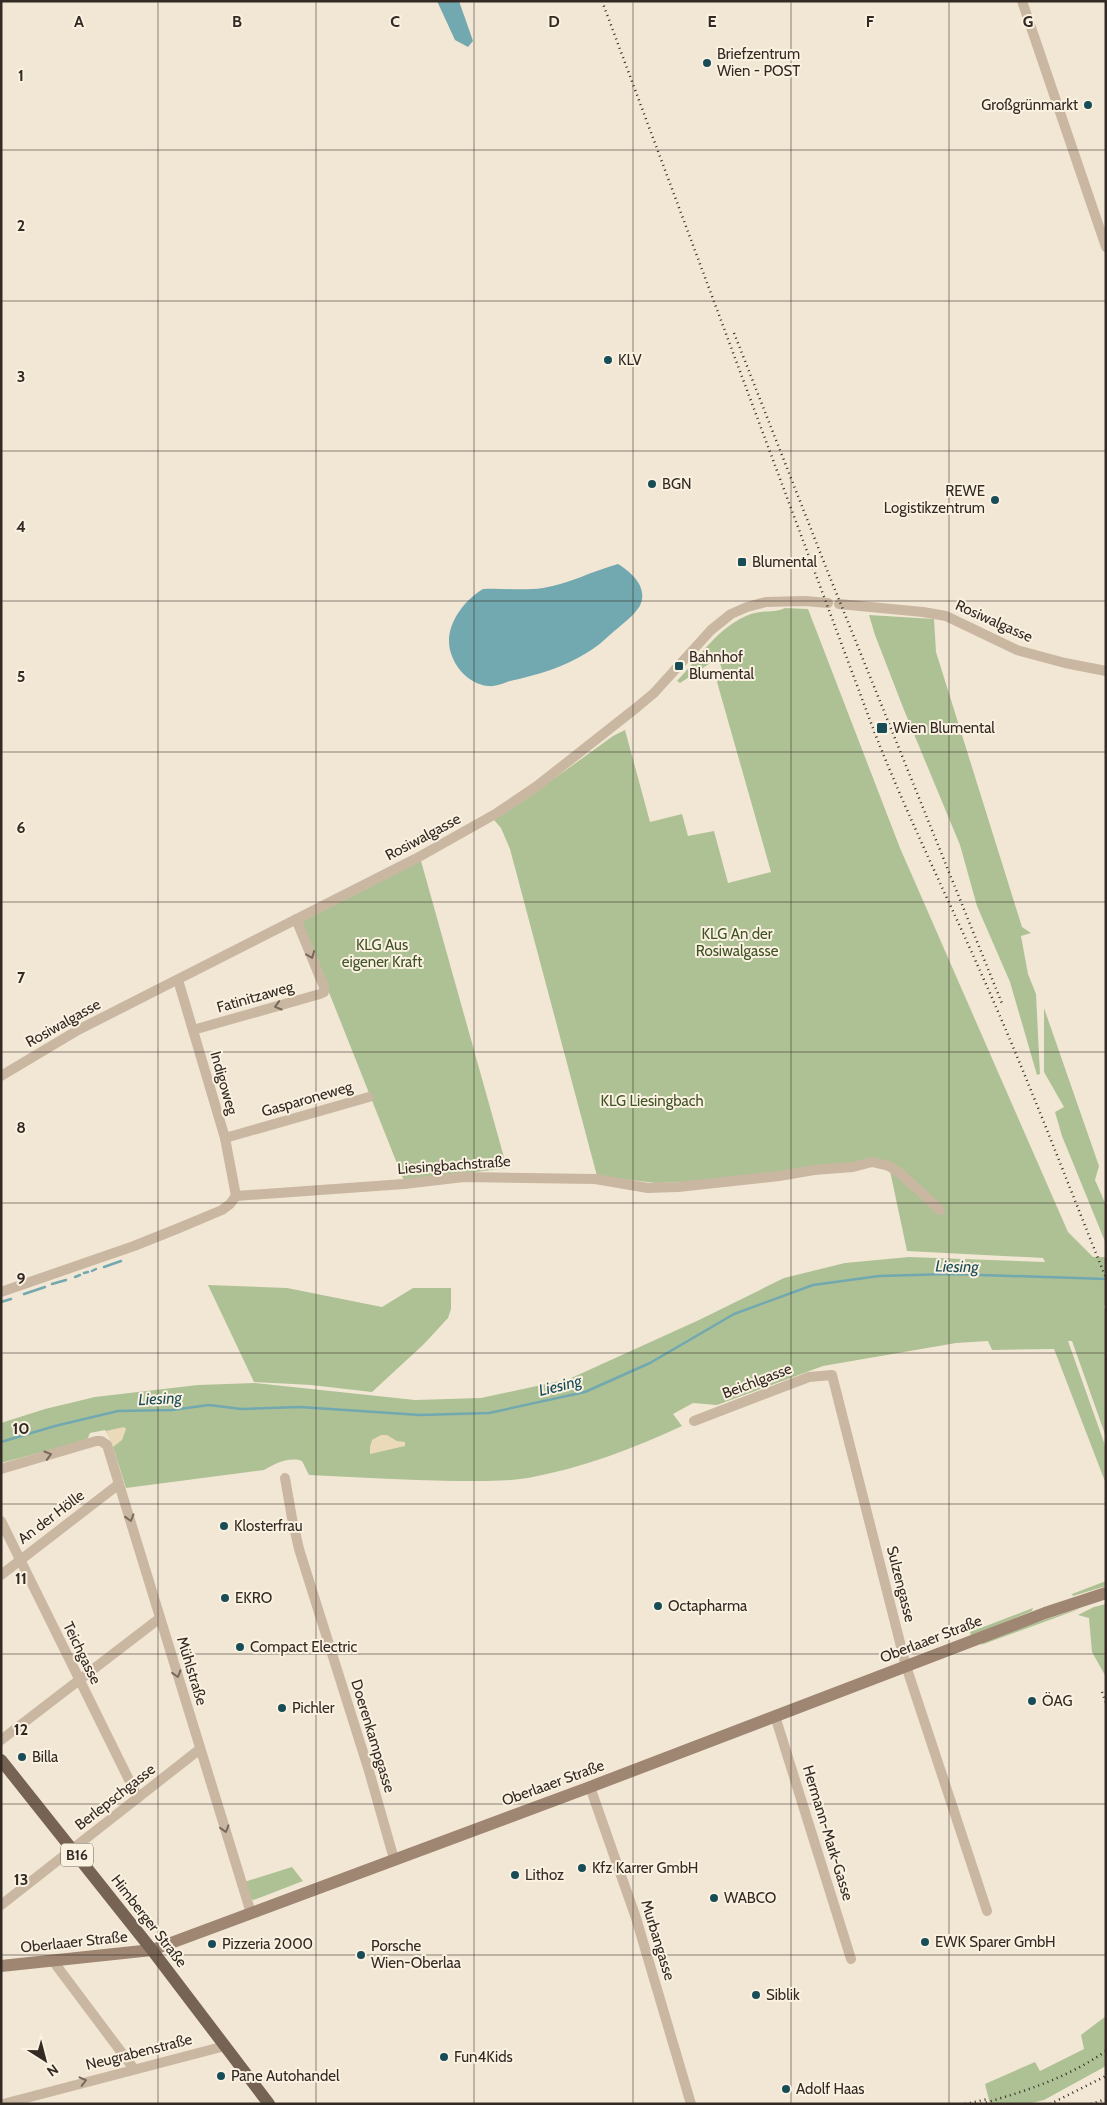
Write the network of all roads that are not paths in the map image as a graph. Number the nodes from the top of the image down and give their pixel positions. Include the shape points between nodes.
1 (1022, 1) edge
2 (1106, 247) edge
3 (828, 603) dead end
4 (839, 604) dead end
5 (1106, 671) edge
6 (296, 919) junction
7 (178, 980) junction
8 (193, 1030) junction
9 (1, 1076) edge
10 (369, 1097) dead end
11 (225, 1138) junction
12 (236, 1196) junction
13 (940, 1210) dead end
14 (1, 1292) edge
15 (832, 1376) joint
16 (694, 1421) dead end
17 (1, 1469) edge
18 (285, 1478) dead end
19 (120, 1484) junction
20 (1, 1521) edge
21 (20, 1560) junction
22 (1, 1574) edge
23 (1106, 1593) edge
24 (160, 1618) junction
25 (906, 1666) junction
26 (78, 1680) junction
27 (775, 1716) junction
28 (1, 1740) edge
29 (200, 1749) junction
30 (1, 1760) edge
31 (590, 1787) junction
32 (138, 1798) junction
33 (72, 1850) junction
34 (394, 1859) junction
35 (1, 1905) edge
36 (987, 1911) dead end
37 (251, 1912) junction
38 (152, 1950) junction
39 (851, 1959) dead end
40 (53, 1961) junction
41 (1, 1966) edge
42 (225, 2046) junction
43 (134, 2069) junction
44 (2, 2104) edge
45 (269, 2104) edge
46 (690, 2104) edge

1 - 2 street
3 - 6 street, Rosiwalgasse via 766,602 730,614 642,704 525,795 436,848
4 - 5 street, Rosiwalgasse via 946,616 1017,650
6 - 7 street, Rosiwalgasse
6 -> 8 street, Fatinitzaweg via 324,992
7 - 8 street, Indigoweg
7 - 9 street, Rosiwalgasse via 78,1030
8 - 11 street, Indigoweg
10 - 11 street, Gasparoneweg
11 - 12 street, Indigoweg
12 - 13 street, Liesingbachstraße via 464,1177 595,1179 648,1188 678,1187 872,1162 889,1166 902,1174
12 - 14 street via 222,1210 164,1234
15 - 16 street, Beichlgasse via 809,1377
15 - 25 street, Sulzengasse
17 -> 19 street, Mühlstraße via 101,1441 107,1446
18 - 34 street, Doerenkampgasse via 299,1550
19 - 21 street, An der Hölle
19 -> 24 street, Mühlstraße
20 - 21 street, Teichgasse
21 - 22 street, An der Hölle
21 - 26 street, Teichgasse
23 - 25 main road, Oberlaaer Straße via 1076,1601
24 - 26 street
24 -> 29 street, Mühlstraße
25 - 27 main road, Oberlaaer Straße
25 - 36 street, Sulzengasse
26 - 28 street
26 - 32 street, Teichgasse
27 - 31 main road, Oberlaaer Straße
27 - 39 street, Hermann-Mark-Gasse
29 - 32 street, Berlepschgasse
29 -> 37 street, Mühlstraße
30 - 33 main road, Himberger Straße / B16
31 - 34 main road, Oberlaaer Straße
31 - 46 street, Murbangasse via 636,1918
32 - 33 street, Berlepschgasse
33 - 35 street, Berlepschgasse
33 - 38 main road, Himberger Straße / B16
34 - 37 main road, Oberlaaer Straße
37 - 38 main road, Oberlaaer Straße
38 - 40 main road, Oberlaaer Straße
38 - 42 main road, Himberger Straße / B16
40 - 41 main road, Oberlaaer Straße
40 - 43 street
42 - 43 street, Neugrabenstraße
42 - 45 main road, Himberger Straße / B16
44 -> 43 street, Neugrabenstraße

